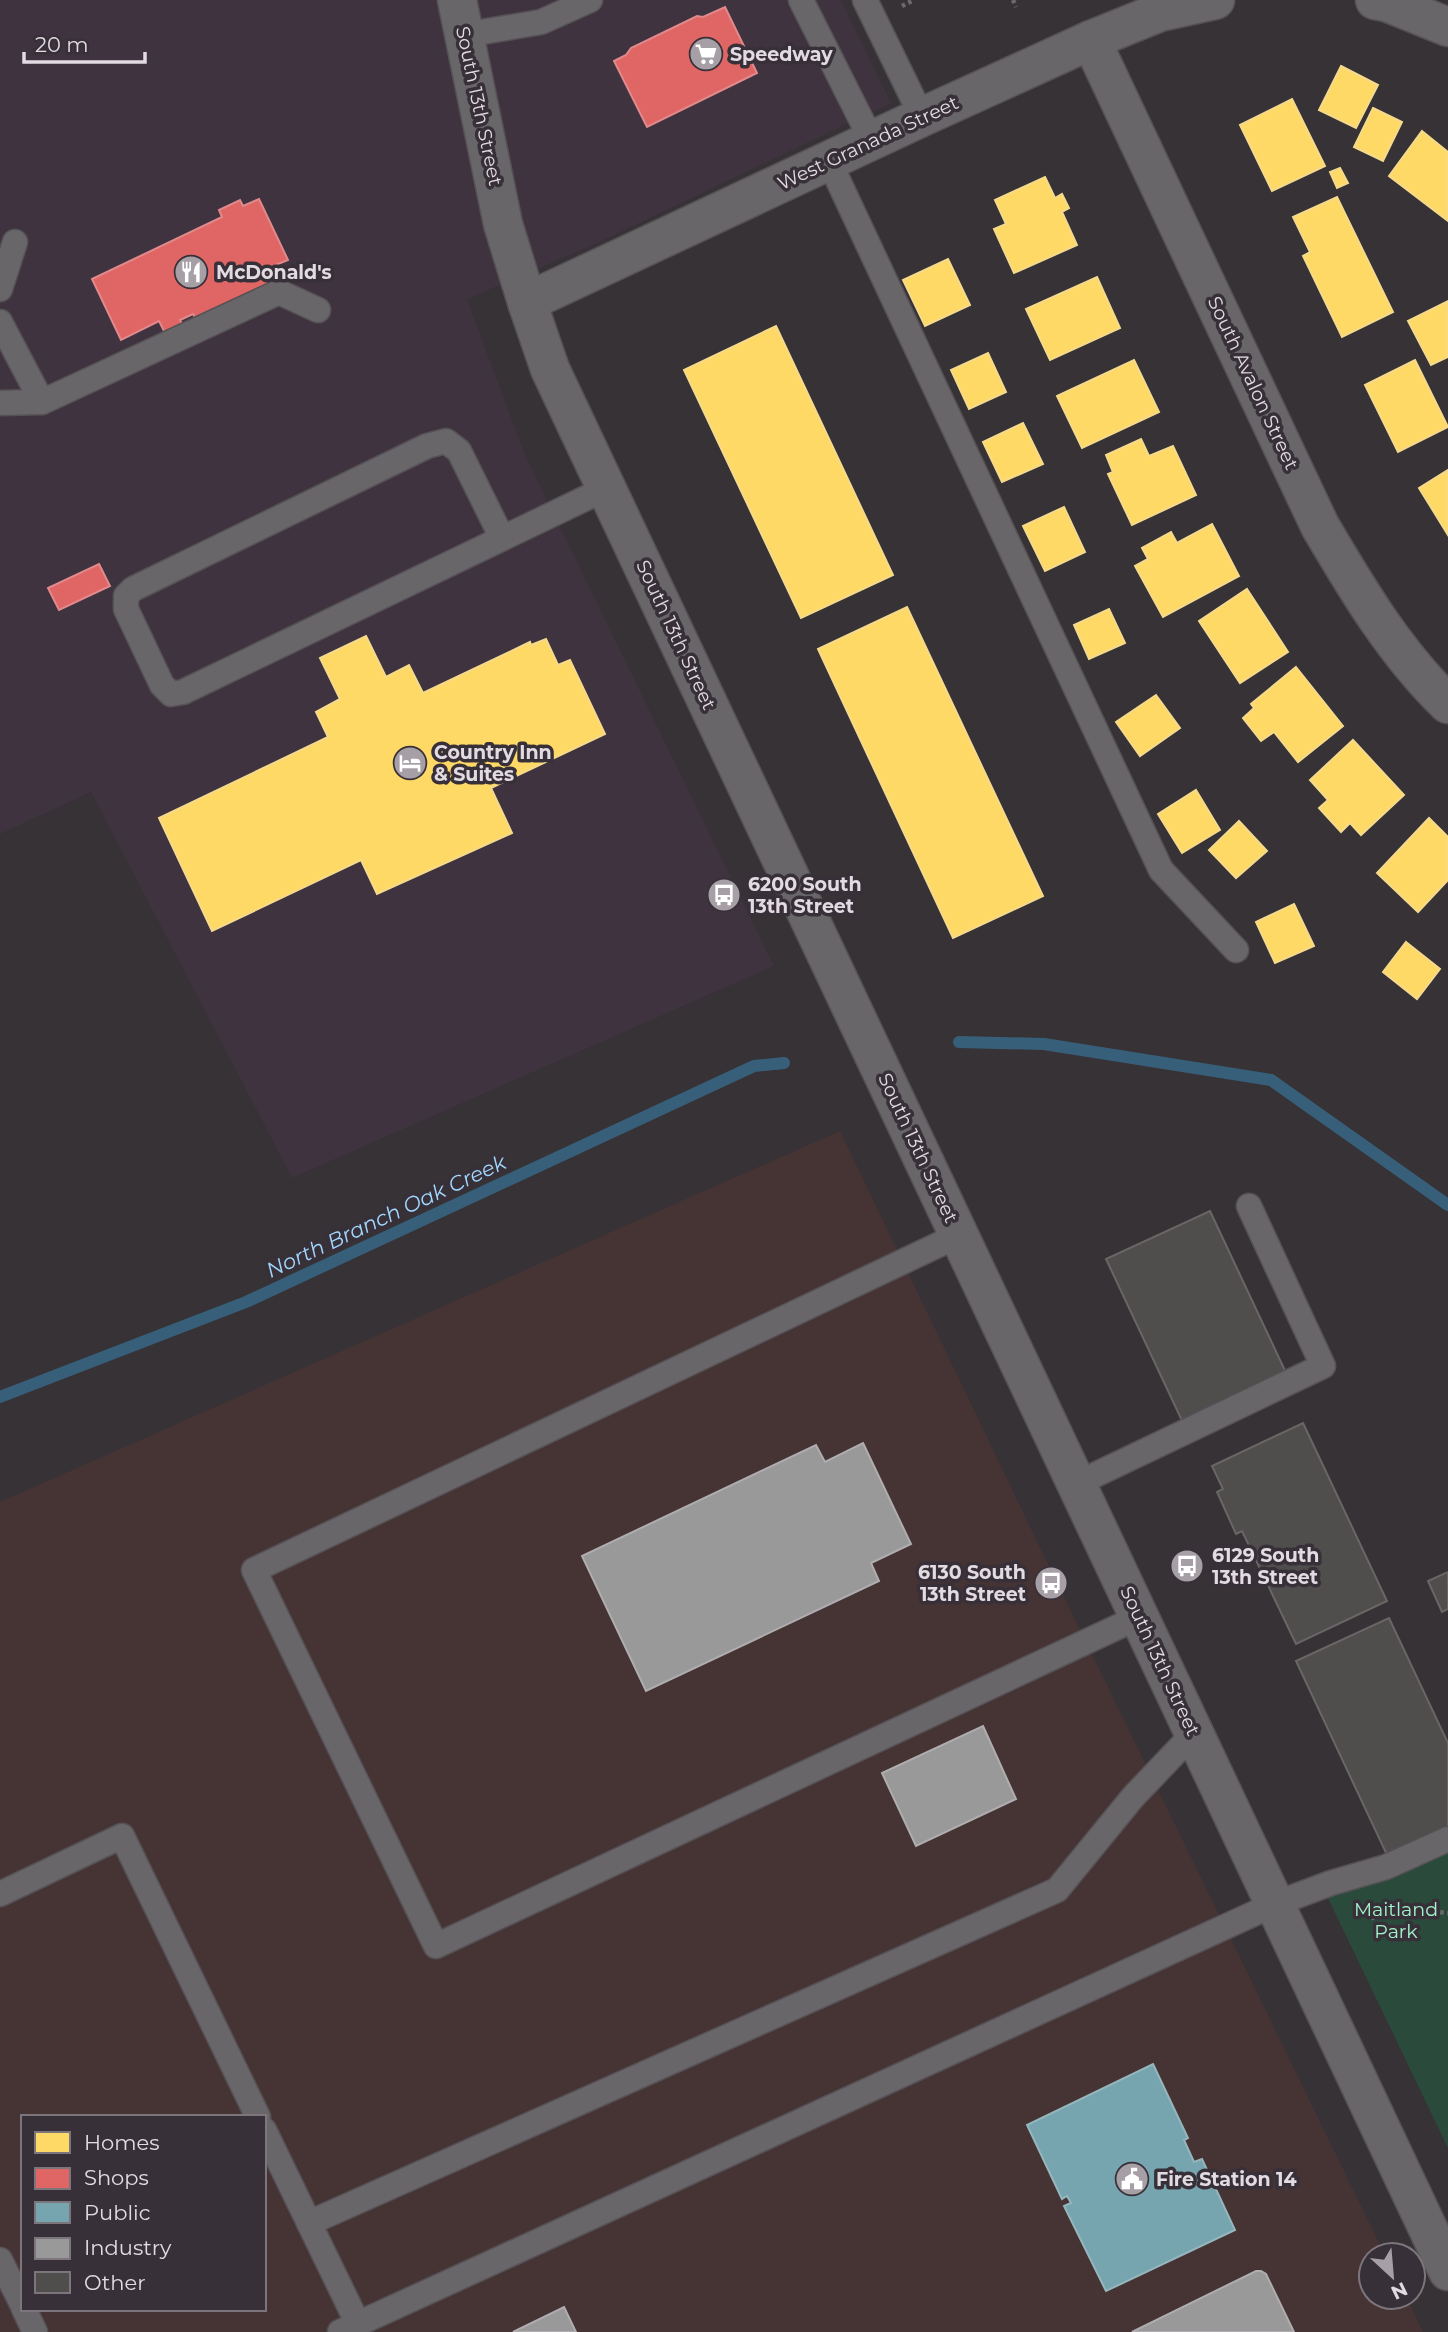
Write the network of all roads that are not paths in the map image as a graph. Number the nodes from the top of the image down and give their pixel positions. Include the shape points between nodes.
1 (590, 0) edge
2 (801, 0) edge
3 (865, 0) edge
4 (1215, 0) edge
5 (1375, 0) edge
6 (1158, 6) edge
7 (461, 18) edge
8 (1448, 27) edge
9 (1091, 40) junction
10 (922, 117) junction
11 (872, 141) junction
12 (829, 162) junction
13 (15, 242) dead end
14 (0, 289) edge
15 (527, 302) junction
16 (318, 310) dead end
17 (0, 322) edge
18 (42, 402) junction
19 (0, 403) edge
20 (607, 488) junction
21 (502, 538) junction
22 (1448, 704) edge
23 (1236, 950) dead end
24 (1249, 1206) dead end
25 (959, 1235) junction
26 (1076, 1484) junction
27 (1139, 1617) junction
28 (1194, 1733) junction
29 (1448, 1839) edge
30 (0, 1894) edge
31 (1275, 1904) junction
32 (257, 2115) edge
33 (266, 2134) edge
34 (309, 2223) junction
35 (0, 2260) edge
36 (1448, 2271) edge
37 (21, 2304) edge
38 (24, 2311) edge
39 (349, 2328) edge
40 (35, 2332) edge

1 - 7 lane via 541,22
2 - 11 lane
3 - 10 lane
4 - 6 street, West Granada Street
5 - 8 street
6 - 9 street, West Granada Street
7 - 15 street, South 13th Street via 503,224
9 - 10 street, West Granada Street
9 - 22 street, South Avalon Street via 1321,526 1365,602
10 - 11 street, West Granada Street
11 - 12 street, West Granada Street
12 - 15 street, West Granada Street
12 - 23 lane via 1161,870
13 - 14 lane
15 - 20 street, South 13th Street via 550,369
16 - 18 lane via 279,292
17 - 18 lane
18 - 19 lane
20 - 21 lane
20 - 25 street, South 13th Street
21 - 21 lane via 183,692 171,694 162,685 126,609 125,596 133,589 427,446 446,441 459,451
24 - 26 lane via 1323,1366
25 - 26 street, South 13th Street
25 - 27 lane via 254,1570 436,1946
26 - 27 street, South 13th Street
27 - 28 street, South 13th Street
28 - 31 street, South 13th Street
28 - 34 lane via 1133,1797 1057,1890
29 - 31 lane via 1386,1867
30 - 32 lane via 122,1836
31 - 36 street, South 13th Street
31 - 39 lane
33 - 34 lane
34 - 39 lane
35 - 37 lane
38 - 40 lane

